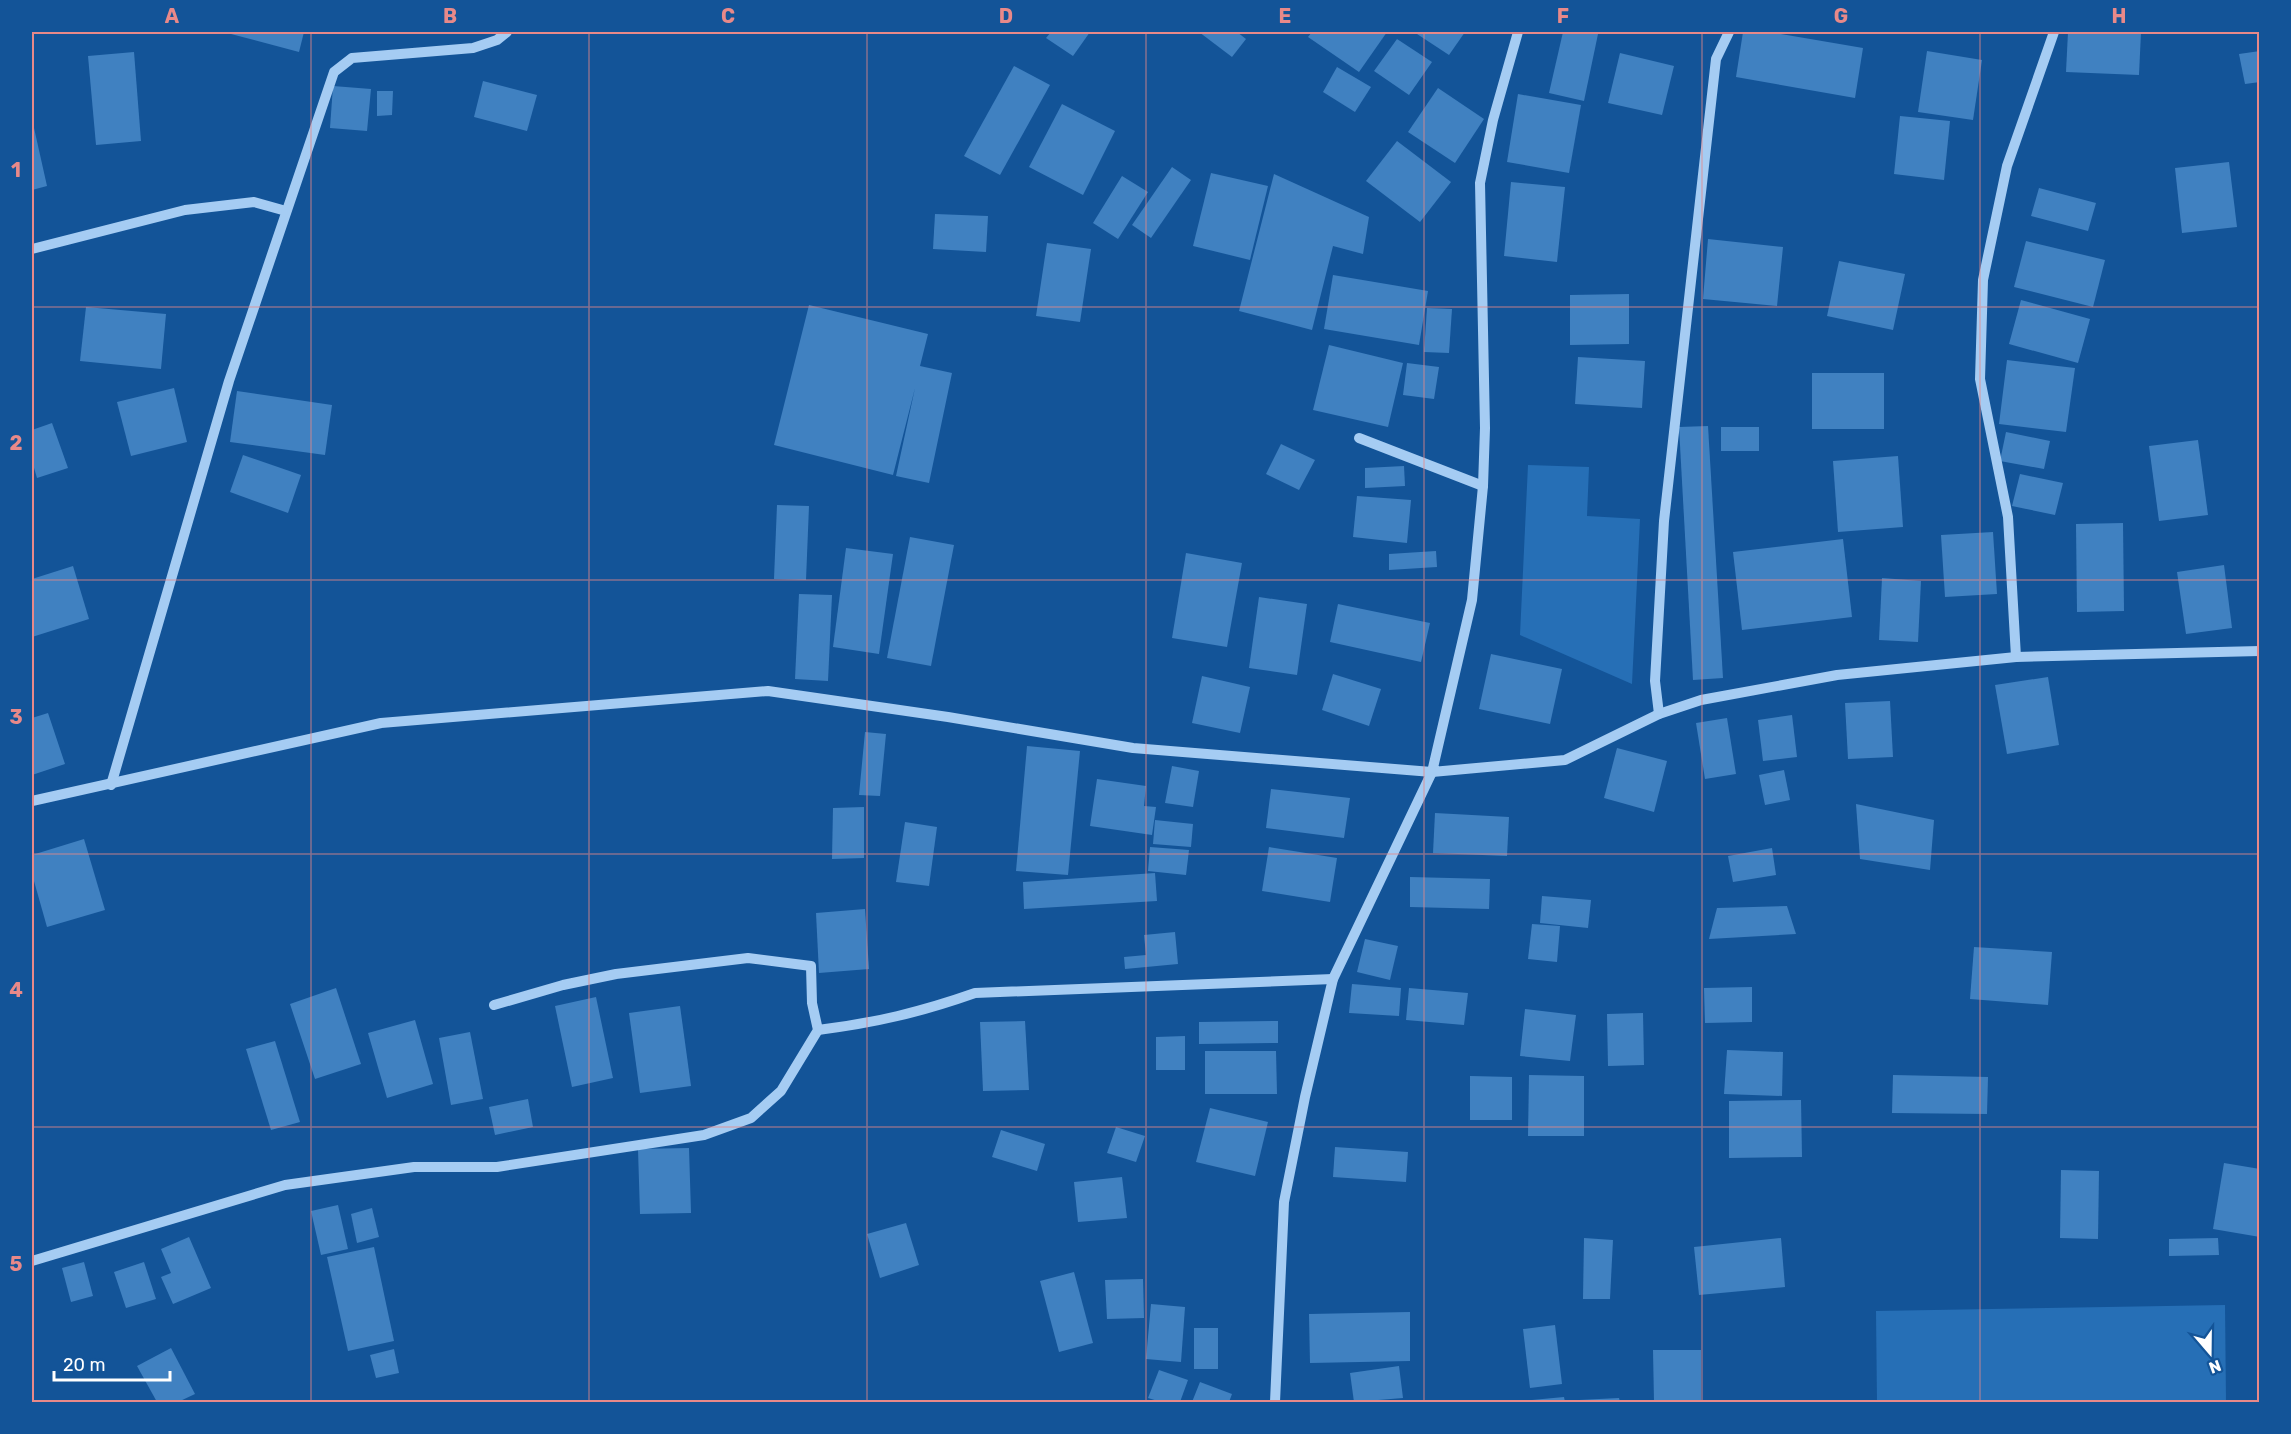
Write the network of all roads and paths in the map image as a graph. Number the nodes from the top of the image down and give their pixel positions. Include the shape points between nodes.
1 (507, 32) edge
2 (1518, 32) edge
3 (1729, 32) edge
4 (2054, 32) edge
5 (286, 211) junction
6 (32, 249) edge
7 (1359, 438) dead end
8 (1483, 486) junction
9 (2259, 651) edge
10 (2016, 657) junction
11 (1659, 714) junction
12 (1432, 772) junction
13 (111, 785) junction
14 (32, 801) edge
15 (1333, 979) junction
16 (494, 1005) dead end
17 (818, 1030) junction
18 (32, 1261) edge
19 (1275, 1402) edge

1 - 5 street via 473,48 352,58 334,72
2 - 8 street via 1492,120 1480,183
3 - 11 street via 1716,59 1664,521 1655,681
4 - 10 street via 2007,166 1983,280 1980,379 2008,517
5 - 6 street via 254,202 184,210
5 - 13 street via 229,381
7 - 8 street
8 - 12 street via 1472,600
9 - 10 street
10 - 11 street via 1837,675 1701,700
11 - 12 street via 1565,760
12 - 13 street via 1132,748 768,691 381,723
12 - 15 street
13 - 14 street
15 - 17 street via 975,993 928,1010
15 - 19 street via 1284,1202
16 - 17 street via 616,974 748,958 811,966 812,1003
17 - 18 street via 782,1091 751,1118 704,1135 497,1167 414,1167 285,1185

